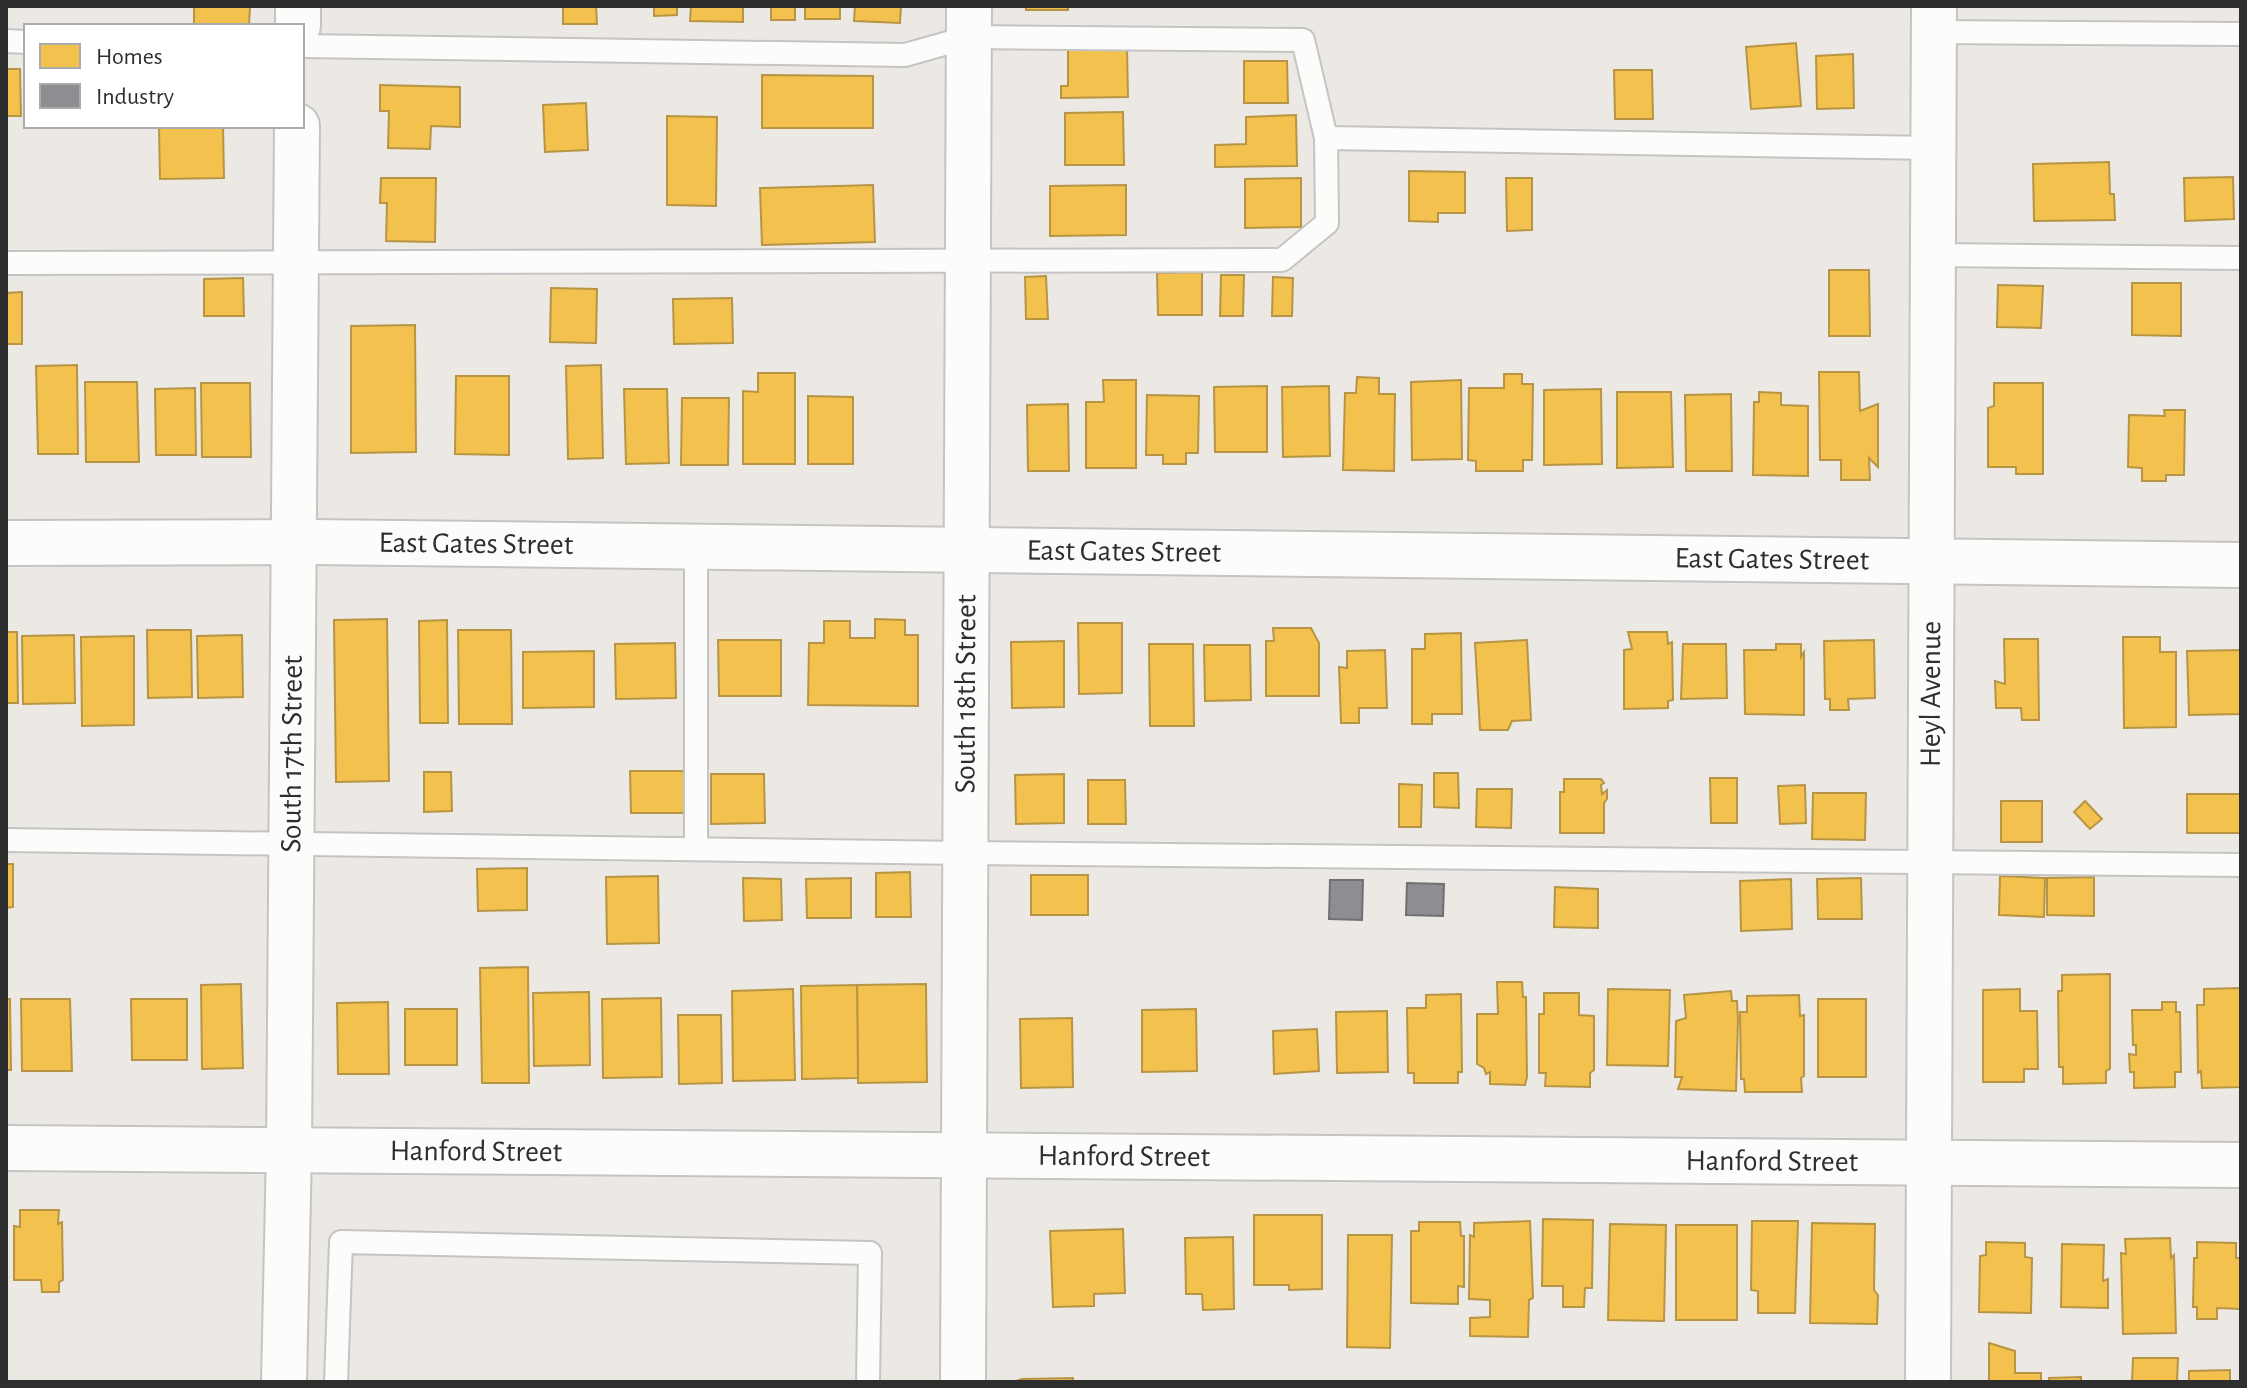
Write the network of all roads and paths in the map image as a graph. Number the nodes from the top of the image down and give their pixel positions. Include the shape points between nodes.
1 (1934, 19) edge
2 (969, 22) edge
3 (2241, 34) edge
4 (304, 46) edge
5 (297, 128) edge
6 (1326, 138) junction
7 (1934, 148) junction
8 (1934, 255) junction
9 (2241, 258) edge
10 (968, 261) junction
11 (6, 263) edge
12 (297, 263) junction
13 (6, 543) edge
14 (295, 544) junction
15 (696, 548) junction
16 (966, 551) junction
17 (1933, 560) junction
18 (2241, 565) edge
19 (6, 840) edge
20 (292, 844) junction
21 (696, 849) junction
22 (965, 853) junction
23 (1931, 863) junction
24 (2241, 865) edge
25 (6, 1148) edge
26 (289, 1150) junction
27 (964, 1155) junction
28 (1929, 1163) junction
29 (2241, 1165) edge
30 (284, 1382) edge
31 (336, 1382) edge
32 (868, 1382) edge
33 (963, 1382) edge
34 (1928, 1382) edge

1 - 3 lane
1 - 7 street, Heyl Avenue
2 - 4 lane via 905,55
2 - 6 lane via 1303,40
2 - 10 street, South 18th Street
5 - 12 street, South 17th Street
6 - 7 lane
6 - 10 lane via 1327,223 1282,260
7 - 8 street, Heyl Avenue
8 - 9 lane
8 - 17 street, Heyl Avenue
10 - 12 lane
10 - 16 street, South 18th Street
11 - 12 lane
12 - 14 street, South 17th Street
13 - 14 street, East Gates Street
14 - 15 street, East Gates Street
14 - 20 street, South 17th Street
15 - 16 street, East Gates Street
15 - 21 lane
16 - 17 street, East Gates Street
16 - 22 street, South 18th Street
17 - 18 street, East Gates Street
17 - 23 street, Heyl Avenue
19 - 20 lane
20 - 21 lane
20 - 26 street, South 17th Street
21 - 22 lane
22 - 23 lane
22 - 27 street, South 18th Street
23 - 24 lane
23 - 28 street, Heyl Avenue
25 - 26 street, Hanford Street
26 - 27 street, Hanford Street
26 - 30 street, South 17th Street
27 - 28 street, Hanford Street
27 - 33 street, South 18th Street
28 - 29 street, Hanford Street
28 - 34 street, Heyl Avenue
31 - 32 lane via 341,1242 870,1253

